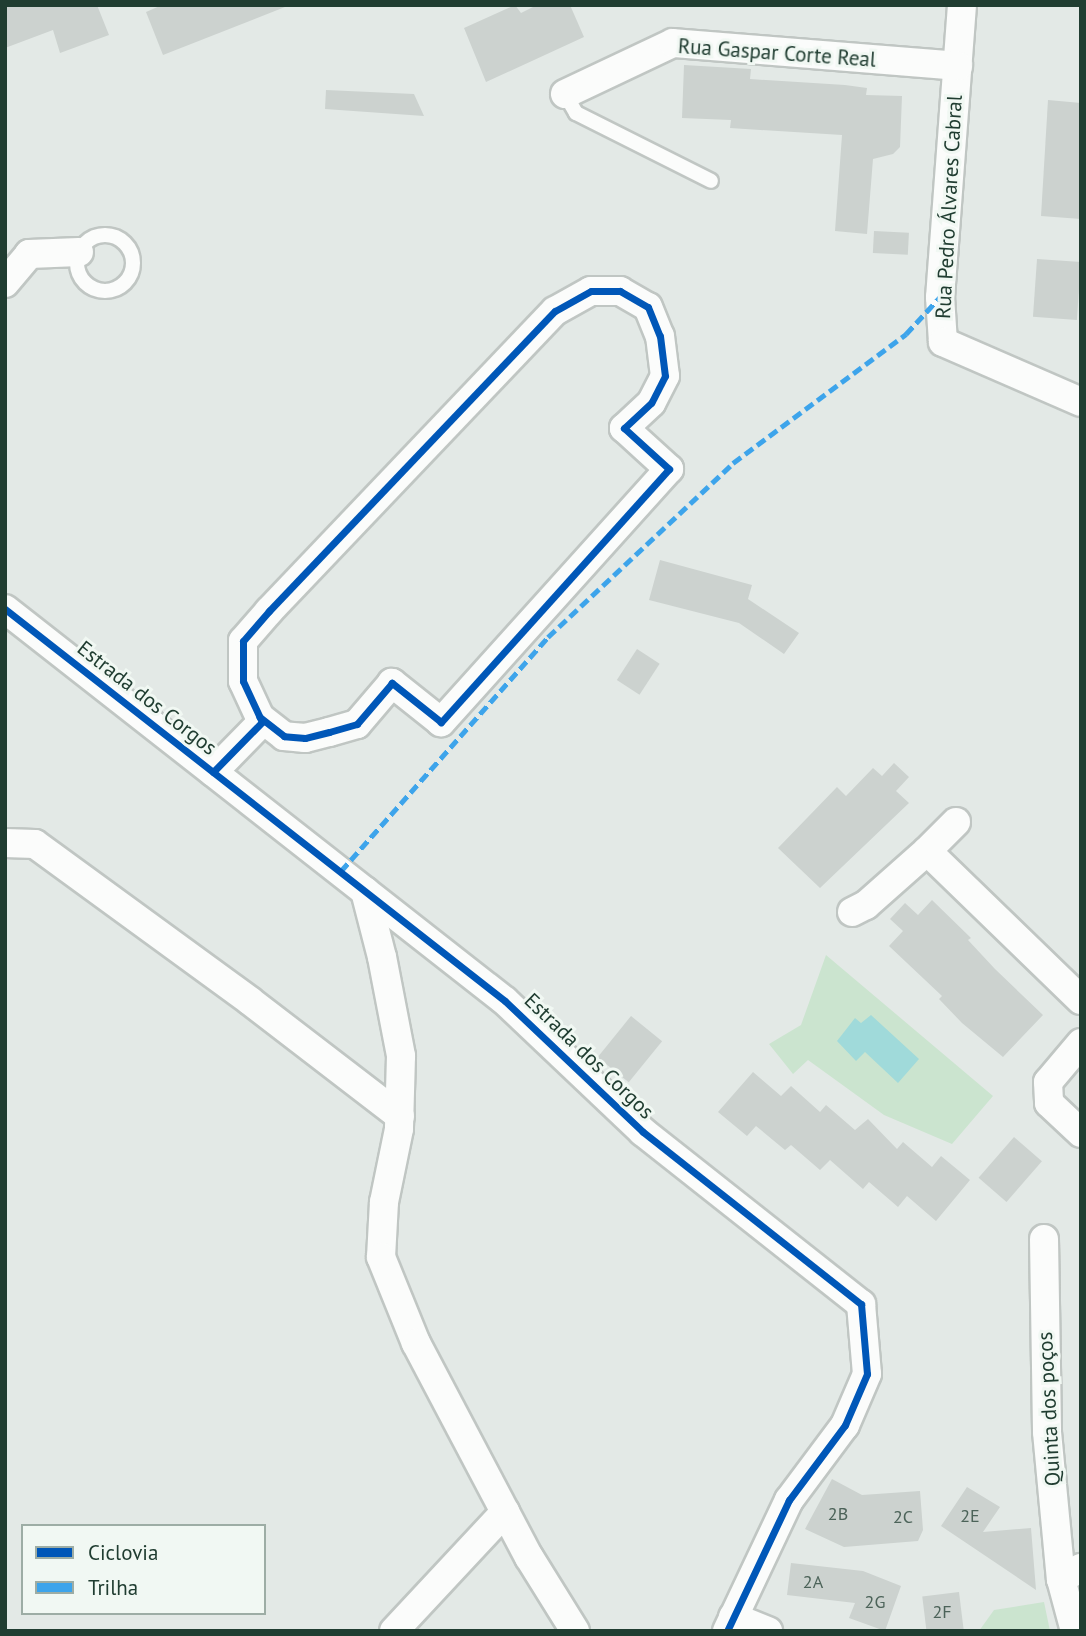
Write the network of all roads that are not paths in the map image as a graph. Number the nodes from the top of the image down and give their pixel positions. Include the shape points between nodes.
1 (962, 5) edge
2 (957, 66) junction
3 (565, 94) joint
4 (711, 181) dead end
5 (79, 252) dead end
6 (5, 283) edge
7 (1081, 402) edge
8 (5, 609) edge
9 (260, 717) junction
10 (213, 772) junction
11 (956, 822) dead end
12 (5, 843) edge
13 (928, 851) junction
14 (365, 891) junction
15 (852, 912) dead end
16 (1081, 1000) edge
17 (1081, 1043) edge
18 (400, 1116) junction
19 (1081, 1133) edge
20 (1044, 1239) dead end
21 (505, 1512) junction
22 (1071, 1573) edge
23 (730, 1624) edge
24 (394, 1631) edge
25 (575, 1631) edge
26 (768, 1631) edge
27 (1075, 1631) edge

1 - 2 street, Rua Pedro Álvares Cabral
2 - 3 street, Rua Gaspar Corte Real via 673,43
2 - 7 street, Rua Pedro Álvares Cabral via 940,297 943,342
3 - 4 lane via 576,113
5 - 6 street via 29,254
8 - 10 street, Estrada dos Corgos
9 - 9 street via 243,681 243,642 269,611 555,310 591,291 620,291 648,307 660,336 665,376 652,403 624,428 669,469 441,722 392,683 357,724 306,738 284,736
9 - 10 street via 262,722
10 - 14 street, Estrada dos Corgos
11 - 13 street
12 - 18 street via 35,844
13 - 15 street
13 - 16 street
14 - 18 street via 401,1056
14 - 23 street, Estrada dos Corgos via 505,1001 643,1132 861,1304 867,1374 845,1425 789,1500
17 - 19 street via 1048,1082 1049,1103
18 - 21 street via 384,1202 381,1257 416,1343
20 - 22 street, Quinta dos poços via 1047,1432
21 - 24 street
21 - 25 street
22 - 27 street
23 - 26 street

